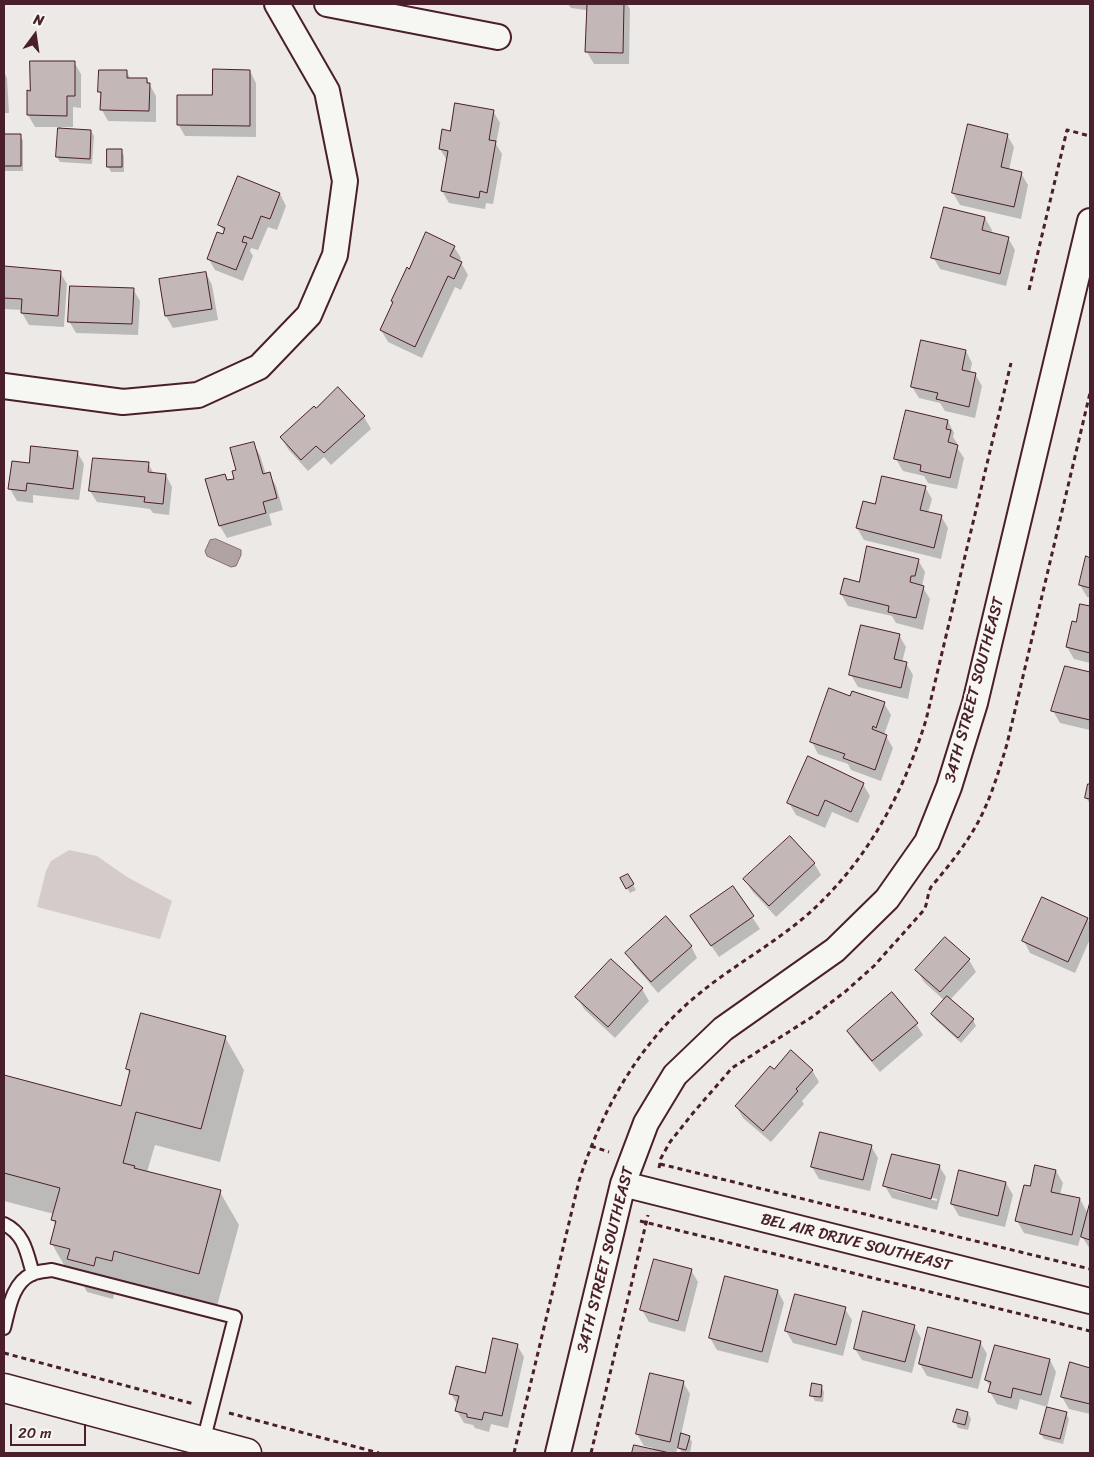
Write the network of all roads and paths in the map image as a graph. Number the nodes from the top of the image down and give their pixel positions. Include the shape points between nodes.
1 (277, 4) edge
2 (327, 4) edge
3 (498, 37) dead end
4 (1090, 136) edge
5 (1090, 221) edge
6 (1029, 290) dead end
7 (1011, 363) dead end
8 (4, 386) edge
9 (591, 1146) junction
10 (612, 1153) dead end
11 (655, 1163) dead end
12 (623, 1184) junction
13 (649, 1209) dead end
14 (632, 1219) dead end
15 (646, 1222) junction
16 (4, 1224) edge
17 (1090, 1270) edge
18 (32, 1274) junction
19 (1090, 1301) edge
20 (4, 1328) edge
21 (1090, 1331) edge
22 (4, 1388) edge
23 (201, 1447) edge
24 (247, 1453) edge
25 (514, 1453) edge
26 (558, 1453) edge
27 (591, 1453) edge

1 - 8 street via 327,91 345,181 335,255 309,315 259,367 198,395 123,402
2 - 3 street
4 - 6 path via 1067,130
5 - 12 street, 34TH STREET SOUTHEAST via 975,703 949,787 927,842 887,899 835,950 723,1029 675,1075 646,1123
7 - 9 path via 926,720 896,797 866,849 820,904 784,935 699,993 651,1043 615,1094
9 - 10 path
9 - 25 path via 579,1181
11 - 17 path
12 - 19 street, BEL AIR DRIVE SOUTHEAST
12 - 26 street, 34TH STREET SOUTHEAST
13 - 15 path
14 - 15 path
15 - 21 path
15 - 27 path
16 - 18 lane via 23,1241
18 - 20 lane via 21,1281 14,1293
18 - 23 lane via 52,1270 235,1317
22 - 23 street
23 - 24 street

